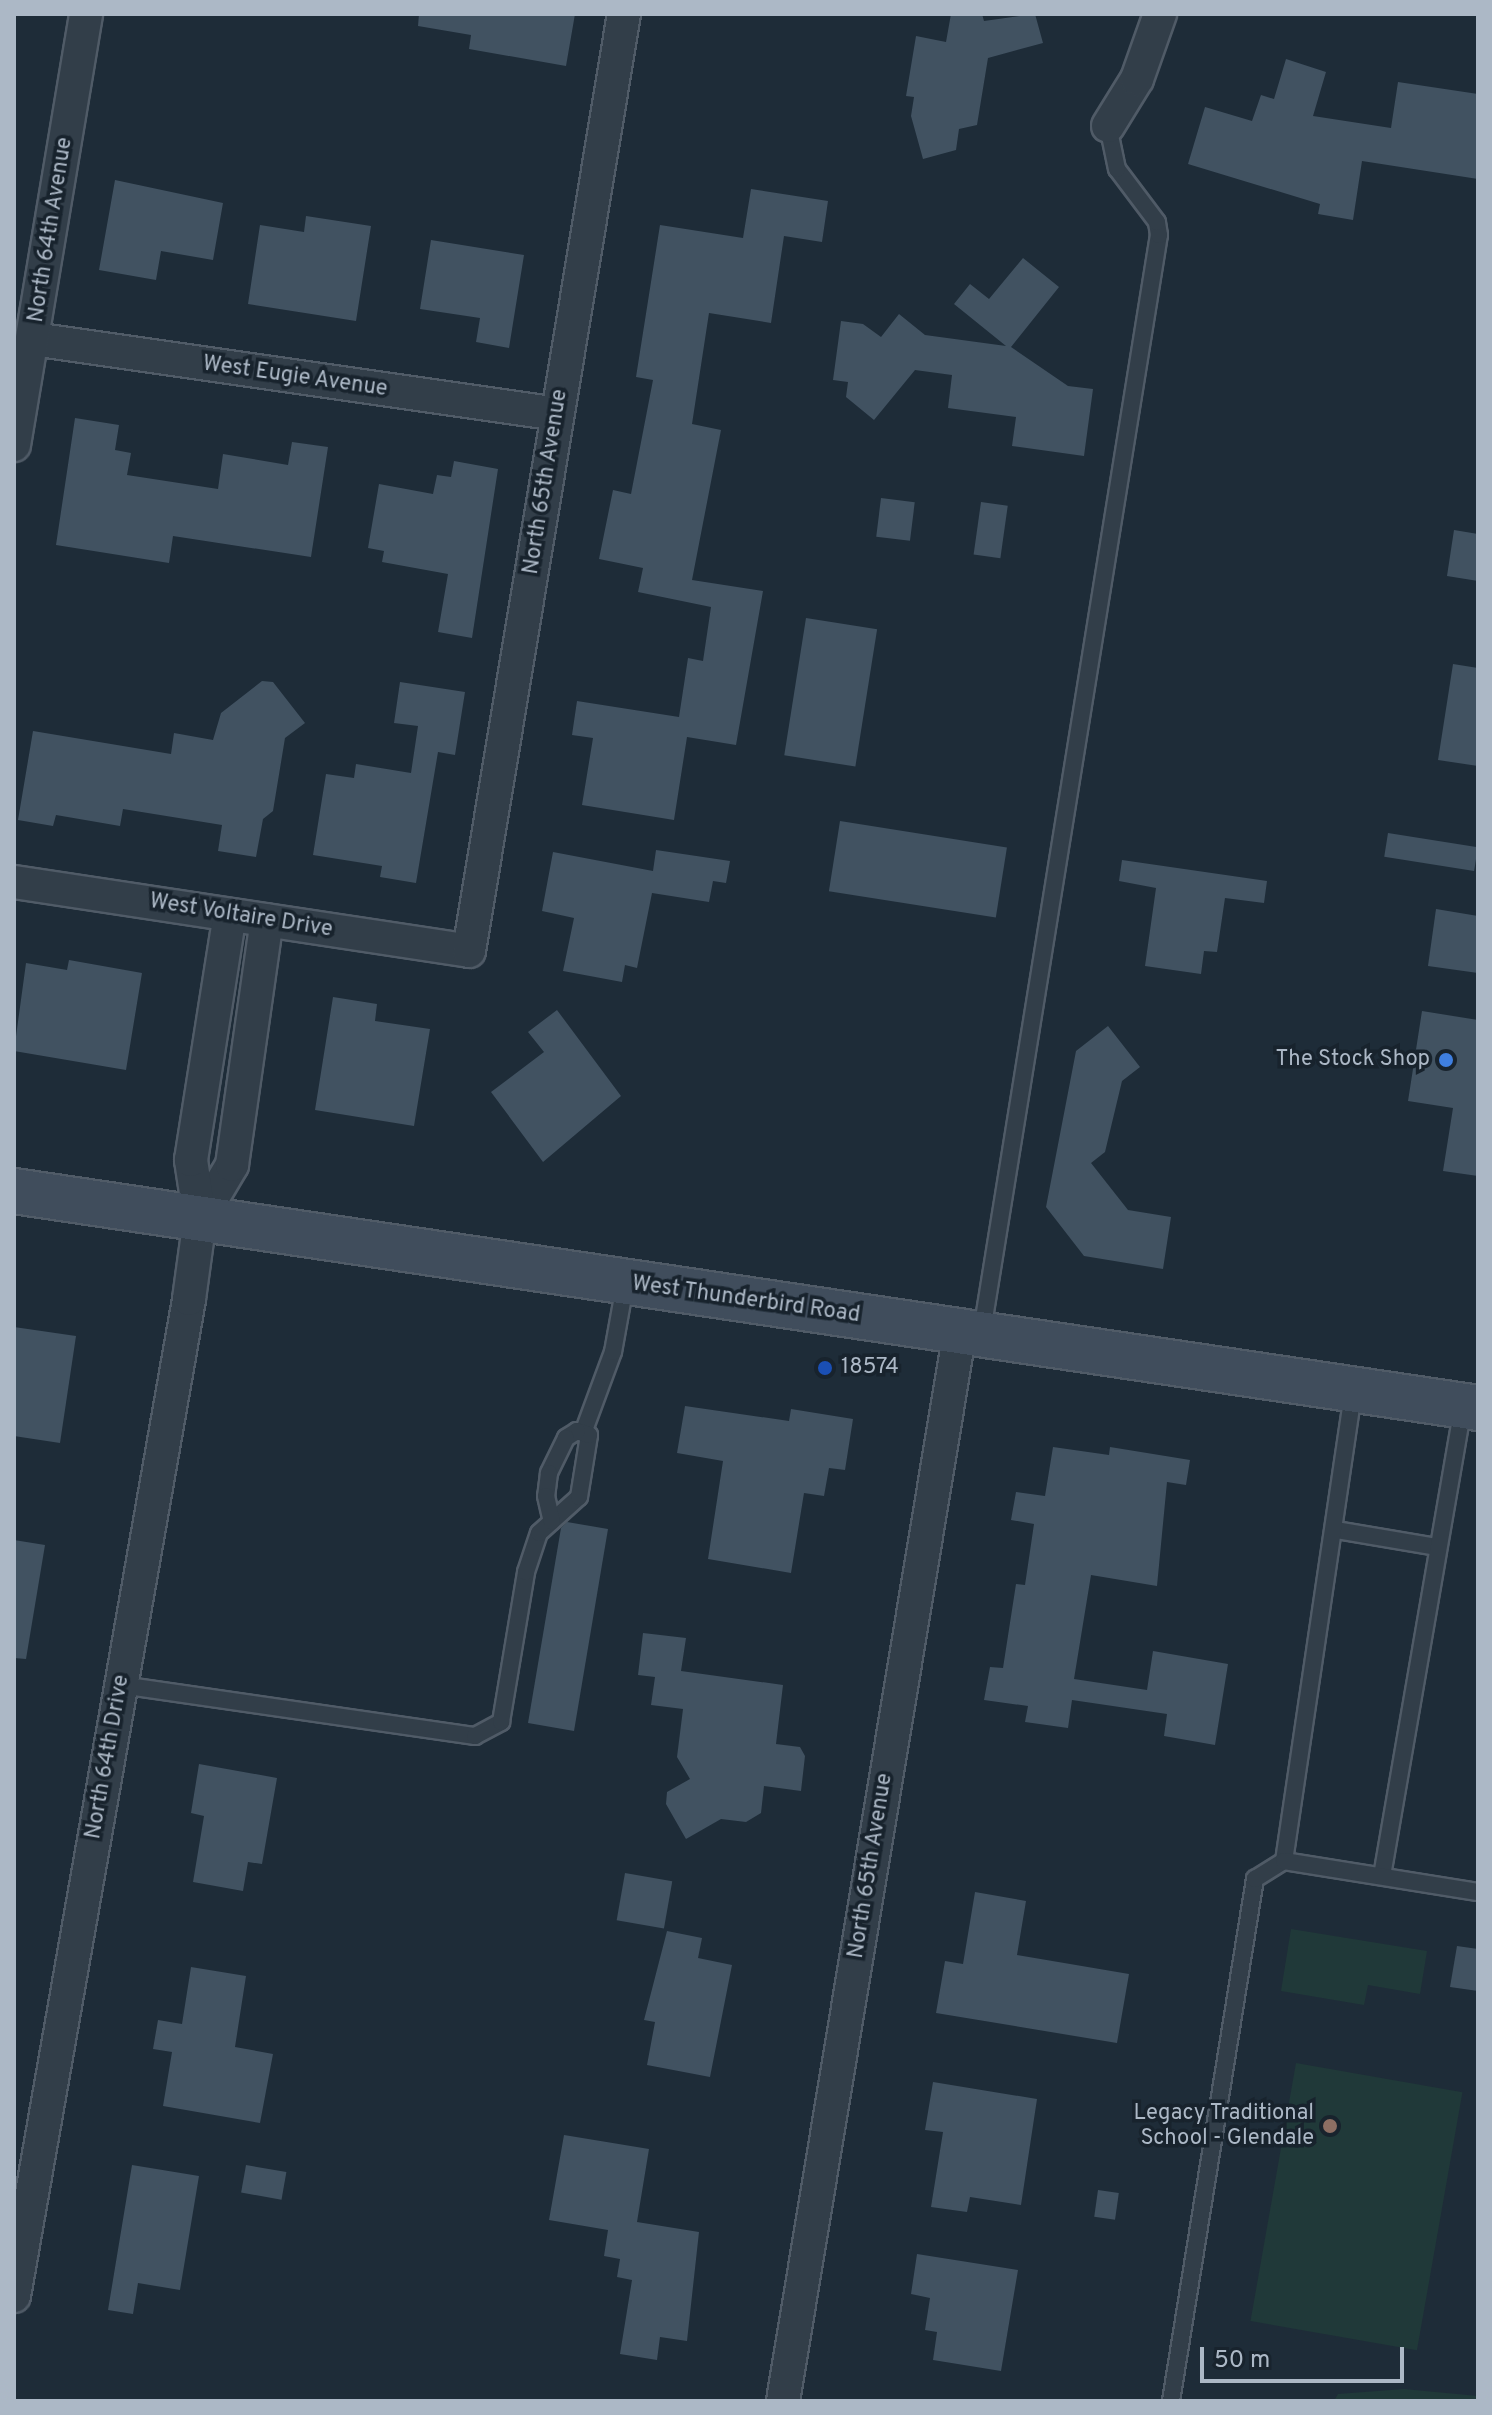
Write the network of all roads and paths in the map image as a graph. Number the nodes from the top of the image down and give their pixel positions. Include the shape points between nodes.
1 (86, 14) edge
2 (624, 14) edge
3 (1160, 14) edge
4 (1108, 126) joint
5 (33, 339) junction
6 (558, 414) junction
7 (14, 445) edge
8 (14, 882) edge
9 (230, 915) junction
10 (267, 920) junction
11 (469, 951) joint
12 (210, 1041) junction
13 (249, 1047) junction
14 (14, 1191) edge
15 (200, 1219) junction
16 (625, 1282) junction
17 (971, 1333) junction
18 (1353, 1389) junction
19 (1471, 1407) edge
20 (583, 1433) junction
21 (552, 1521) junction
22 (1336, 1530) junction
23 (1436, 1547) junction
24 (121, 1685) junction
25 (1284, 1861) junction
26 (1382, 1876) junction
27 (1478, 1892) edge
28 (14, 2296) edge
29 (783, 2401) edge
30 (1171, 2401) edge

1 - 5 street, North 64th Avenue
2 - 6 street, North 65th Avenue
3 - 4 street via 1137,79
4 - 17 lane via 1117,169 1157,222 1159,235
5 - 6 street, West Eugie Avenue
5 - 7 street, North 64th Avenue
6 - 11 street, North 65th Avenue
8 - 9 street, West Voltaire Drive
9 - 10 street, West Voltaire Drive
9 - 12 street, North 64th Drive
10 - 11 street, West Voltaire Drive
10 - 13 street, North 64th Drive
12 - 13 street
12 - 15 street, North 64th Drive via 191,1160
13 - 15 street, North 64th Drive via 232,1165
14 - 15 main road, West Thunderbird Road
15 - 16 main road, West Thunderbird Road
15 - 24 street, North 64th Drive
16 - 17 main road, West Thunderbird Road
16 - 20 lane via 613,1352
17 - 18 main road, West Thunderbird Road
17 - 29 street, North 65th Avenue
18 - 19 main road, West Thunderbird Road
18 - 22 lane
19 - 23 lane
20 - 21 lane via 566,1438 549,1473 546,1496
20 - 21 lane via 589,1435 589,1454 579,1497
21 - 24 lane via 539,1533 526,1572 501,1722 475,1736
22 - 23 lane
22 - 25 lane
23 - 26 lane
24 - 28 street, North 64th Drive
25 - 26 lane
25 - 30 lane via 1255,1879
26 - 27 lane

